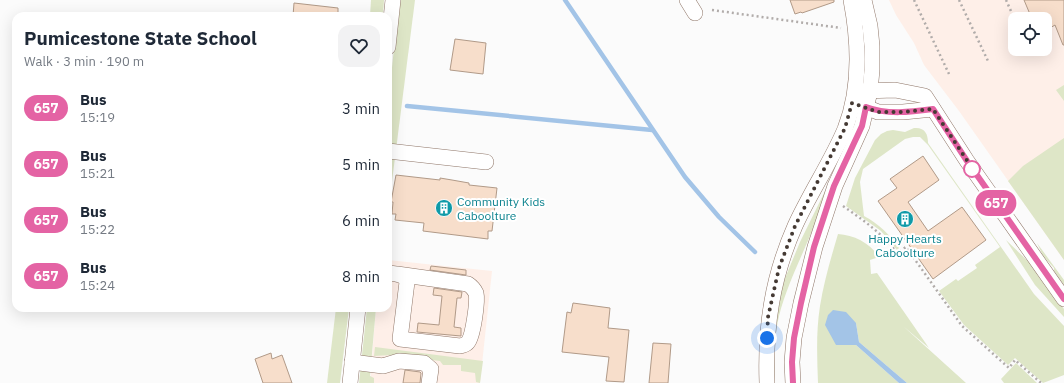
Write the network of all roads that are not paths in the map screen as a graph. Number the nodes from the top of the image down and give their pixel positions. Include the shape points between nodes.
1 (393, 0) edge
2 (686, 0) edge
3 (850, 0) edge
4 (864, 0) edge
5 (392, 12) edge
6 (696, 13) dead end
7 (870, 91) junction
8 (858, 100) junction
9 (933, 109) junction
10 (392, 151) edge
11 (486, 162) dead end
12 (392, 273) edge
13 (1064, 299) edge
14 (358, 312) edge
15 (352, 362) junction
16 (350, 383) edge
17 (429, 383) edge
18 (767, 383) edge
19 (793, 383) edge

1 - 5 street
2 - 6 street
3 - 8 street via 858,55
4 - 7 street via 872,46
7 - 8 street
7 - 9 street via 895,90 925,96
8 - 9 street via 878,112
8 - 18 street via 795,226 779,268 768,317
8 - 19 street via 862,126 834,186 814,247 801,303 794,338
9 - 13 street
10 - 11 street
12 - 12 street via 406,278 407,282 400,339 460,346 469,342 474,330 476,294 473,287 468,284
14 - 15 street
15 - 16 street
15 - 17 street via 383,366 399,361 424,363 431,369

